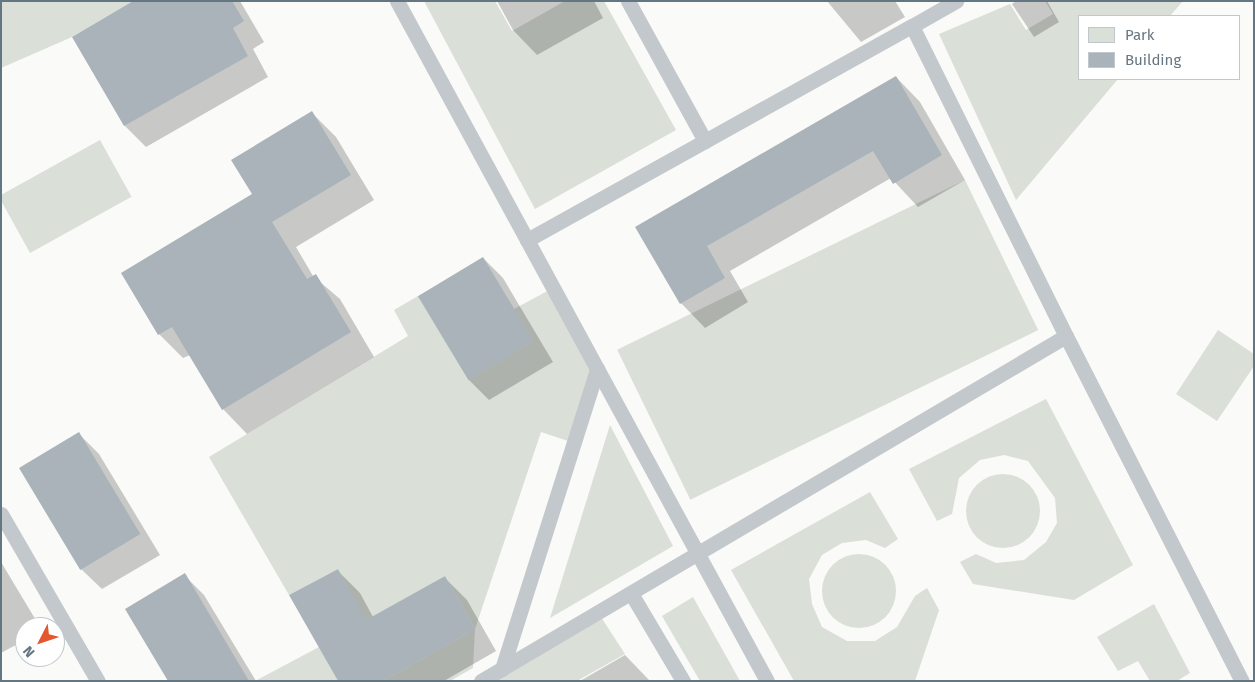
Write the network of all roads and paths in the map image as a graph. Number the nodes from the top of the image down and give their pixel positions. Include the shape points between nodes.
1 (398, 1) edge
2 (628, 1) edge
3 (956, 1) edge
4 (912, 26) junction
5 (705, 141) junction
6 (527, 240) junction
7 (1066, 336) junction
8 (597, 369) junction
9 (1, 514) edge
10 (698, 556) junction
11 (632, 596) junction
12 (502, 669) junction
13 (98, 681) edge
14 (481, 681) edge
15 (683, 681) edge
16 (767, 681) edge
17 (1242, 681) edge

1 - 6 lane
2 - 5 lane
3 - 4 lane
4 - 5 lane
4 - 7 lane
5 - 6 lane
6 - 8 lane
7 - 10 lane
7 - 17 lane
8 - 10 lane
8 - 12 lane
9 - 13 lane
10 - 11 lane
10 - 16 lane
11 - 12 lane
11 - 15 lane
12 - 14 lane

